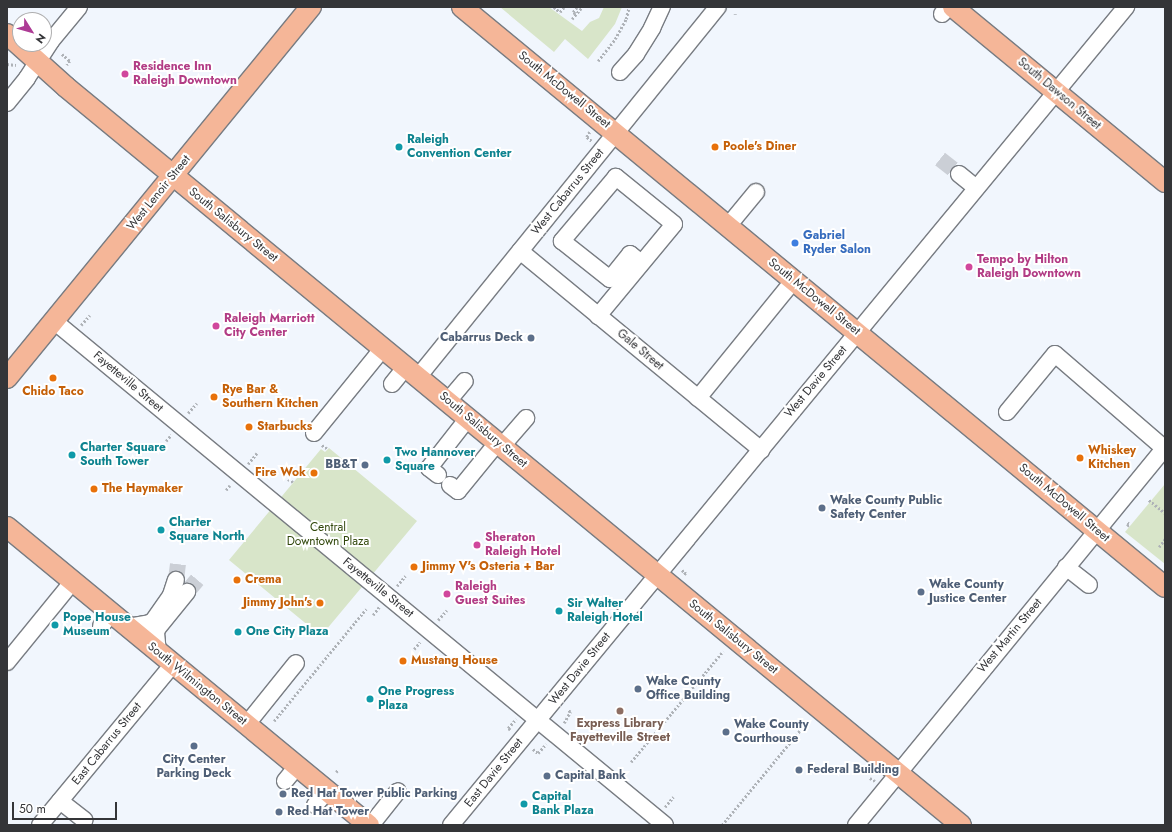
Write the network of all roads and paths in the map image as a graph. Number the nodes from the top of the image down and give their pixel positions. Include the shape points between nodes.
1 (79, 7) edge
2 (311, 7) edge
3 (462, 7) edge
4 (554, 7) edge
5 (564, 7) edge
6 (577, 7) edge
7 (582, 7) edge
8 (629, 7) edge
9 (662, 7) edge
10 (718, 7) edge
11 (1126, 7) edge
12 (948, 9) edge
13 (576, 14) junction
14 (572, 19) dead end
15 (7, 34) edge
16 (62, 54) dead end
17 (38, 61) junction
18 (598, 61) dead end
19 (7, 64) edge
20 (17, 65) dead end
21 (66, 67) dead end
22 (620, 72) dead end
23 (1056, 92) junction
24 (7, 103) edge
25 (615, 133) junction
26 (959, 174) tunnel mouth
27 (173, 176) junction
28 (1165, 182) edge
29 (976, 188) junction
30 (756, 192) dead end
31 (728, 226) junction
32 (520, 251) junction
33 (641, 263) junction
34 (794, 280) junction
35 (90, 315) dead end
36 (598, 316) junction
37 (54, 321) junction
38 (80, 326) dead end
39 (857, 333) junction
40 (383, 348) junction
41 (412, 372) junction
42 (7, 378) edge
43 (465, 381) dead end
44 (392, 384) dead end
45 (698, 398) junction
46 (448, 401) junction
47 (197, 403) dead end
48 (1007, 412) dead end
49 (188, 414) dead end
50 (468, 418) junction
51 (526, 418) dead end
52 (171, 435) dead end
53 (318, 439) joint
54 (166, 441) dead end
55 (500, 444) junction
56 (1165, 448) edge
57 (328, 449) dead end
58 (760, 450) junction
59 (257, 453) dead end
60 (248, 464) dead end
61 (288, 479) dead end
62 (293, 482) dead end
63 (1149, 500) dead end
64 (1165, 513) edge
65 (7, 527) edge
66 (1097, 530) junction
67 (1165, 539) edge
68 (1159, 547) dead end
69 (1066, 567) junction
70 (682, 570) dead end
71 (686, 573) dead end
72 (658, 574) junction
73 (405, 576) dead end
74 (73, 581) junction
75 (1089, 585) dead end
76 (396, 587) dead end
77 (1165, 587) edge
78 (380, 606) dead end
79 (366, 609) dead end
80 (447, 610) dead end
81 (373, 615) dead end
82 (438, 620) dead end
83 (128, 626) junction
84 (421, 641) dead end
85 (414, 649) dead end
86 (723, 651) dead end
87 (166, 658) junction
88 (7, 662) edge
89 (296, 663) dead end
90 (568, 710) dead end
91 (517, 718) dead end
92 (538, 720) junction
93 (274, 721) dead end
94 (807, 722) dead end
95 (247, 724) junction
96 (563, 724) dead end
97 (508, 728) dead end
98 (547, 744) dead end
99 (534, 749) dead end
100 (632, 762) dead end
101 (898, 773) junction
102 (398, 791) dead end
103 (673, 797) dead end
104 (60, 801) junction
105 (664, 808) dead end
106 (84, 820) dead end
107 (40, 825) edge
108 (370, 825) edge
109 (451, 825) edge
110 (665, 825) edge
111 (722, 825) edge
112 (856, 825) edge
113 (961, 825) edge

1 - 17 street
2 - 27 main road, West Lenoir Street
3 - 25 main road, South McDowell Street
4 - 5 path via 560,12
6 - 13 path via 573,12
7 - 13 path
8 - 18 path via 626,19 615,39
9 - 22 street via 636,54
10 - 25 street, West Cabarrus Street
11 - 23 street, West Davie Street
12 - 23 main road, South Dawson Street
13 - 14 path
15 - 17 main road, South Salisbury Street
16 - 21 path via 70,61
17 - 24 street
17 - 27 main road, South Salisbury Street
19 - 20 path
23 - 28 main road, South Dawson Street
23 - 29 street, West Davie Street
25 - 31 main road, South McDowell Street
25 - 32 street, West Cabarrus Street
26 - 29 street
27 - 37 main road, West Lenoir Street
27 - 40 main road, South Salisbury Street
29 - 39 street, West Davie Street
30 - 31 street
31 - 34 main road, South McDowell Street
32 - 36 street, Gale Street via 548,278
32 - 41 street, West Cabarrus Street
33 - 33 street via 674,224 616,177 562,241 610,278 630,254
33 - 36 street
34 - 39 main road, South McDowell Street
34 - 45 street
35 - 38 path
36 - 45 street, Gale Street
37 - 42 main road, West Lenoir Street
37 - 92 street, Fayetteville Street
39 - 58 street, West Davie Street
39 - 66 main road, South McDowell Street
40 - 41 main road, South Salisbury Street
40 - 53 street
41 - 44 street, West Cabarrus Street
41 - 46 main road, South Salisbury Street
43 - 46 street
45 - 58 street, Gale Street
46 - 50 main road, South Salisbury Street
47 - 49 path
48 - 56 street via 1055,354
50 - 55 main road, South Salisbury Street
50 - 55 street via 429,468 458,491
51 - 55 street
52 - 54 path
53 - 57 path
55 - 72 main road, South Salisbury Street
56 - 66 street, West Martin Street
58 - 72 street, West Davie Street
59 - 60 path
61 - 62 path
63 - 64 path
65 - 74 main road, South Wilmington Street
66 - 69 street, West Martin Street
66 - 77 main road, South McDowell Street
67 - 68 path
69 - 75 street
69 - 101 street, West Martin Street
70 - 71 path
72 - 92 street, West Davie Street
72 - 101 main road, South Salisbury Street
73 - 76 path
74 - 83 main road, South Wilmington Street via 106,620
74 - 88 street
78 - 81 path
79 - 93 path
80 - 82 path
83 - 87 main road, South Wilmington Street
83 - 87 street via 153,621 171,595 181,586 156,633
84 - 85 path
86 - 100 path
87 - 95 main road, South Wilmington Street
87 - 104 street, East Cabarrus Street
89 - 95 street
90 - 96 path via 570,712
91 - 97 path
92 - 109 street, East Davie Street
92 - 110 street, Fayetteville Street
94 - 111 path
95 - 108 main road, South Wilmington Street via 291,773 320,797
98 - 99 path via 538,753
101 - 112 street, West Martin Street
101 - 113 main road, South Salisbury Street
102 - 108 street
103 - 105 path
104 - 106 street
104 - 107 street, East Cabarrus Street

